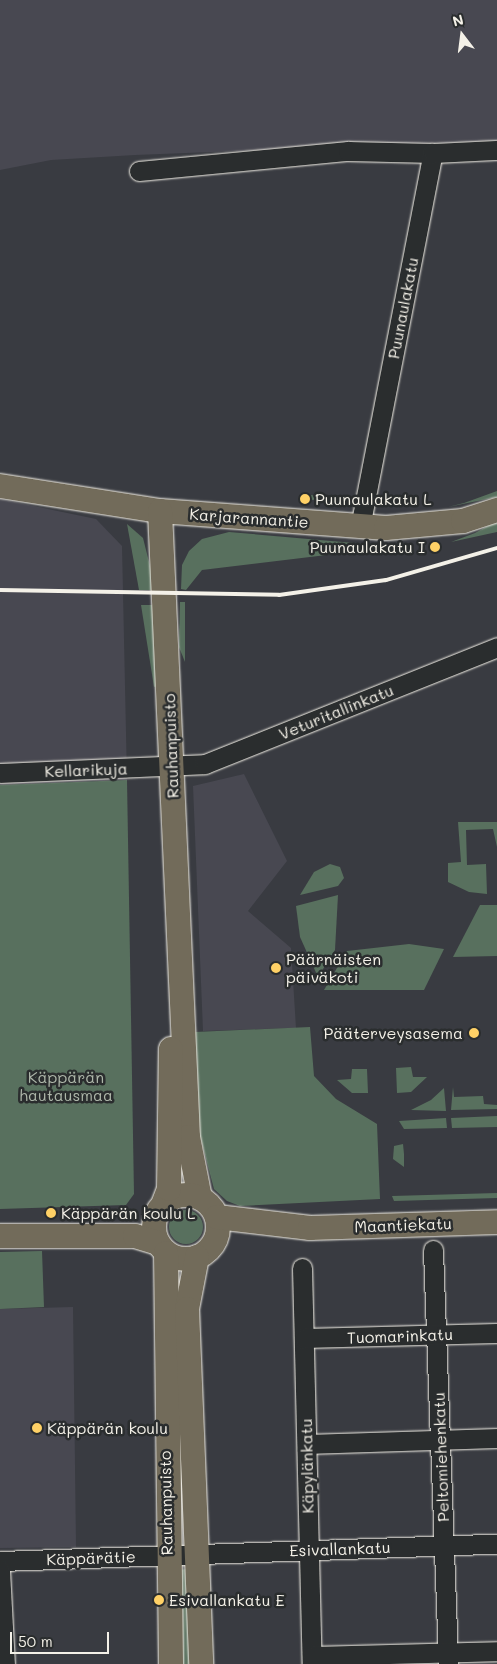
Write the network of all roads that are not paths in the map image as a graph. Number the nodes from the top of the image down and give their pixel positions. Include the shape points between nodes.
1 (497, 150) edge
2 (433, 153) junction
3 (139, 171) dead end
4 (0, 486) edge
5 (497, 510) edge
6 (160, 511) junction
7 (360, 526) junction
8 (497, 647) edge
9 (172, 767) junction
10 (0, 773) edge
11 (179, 982) junction
12 (200, 1198) junction
13 (160, 1207) junction
14 (217, 1217) junction
15 (497, 1222) edge
16 (310, 1228) junction
17 (29, 1235) junction
18 (0, 1236) edge
19 (162, 1248) junction
20 (433, 1250) dead end
21 (204, 1253) junction
22 (302, 1268) dead end
23 (497, 1333) edge
24 (436, 1334) junction
25 (304, 1338) junction
26 (497, 1438) edge
27 (440, 1440) junction
28 (306, 1444) junction
29 (497, 1544) edge
30 (444, 1546) junction
31 (309, 1550) junction
32 (182, 1555) junction
33 (0, 1561) edge
34 (0, 1570) edge
35 (497, 1651) edge
36 (448, 1658) edge
37 (312, 1660) edge
38 (5, 1664) edge
39 (171, 1664) edge
40 (201, 1664) edge

1 - 2 street
2 - 3 street via 348,151
2 - 7 street, Puunaulakatu
4 - 6 main road, Karjarannantie
5 - 7 main road, Karjarannantie via 421,528
6 - 7 main road, Karjarannantie
6 - 9 main road, Rauhanpuisto
8 - 9 street, Veturitallinkatu via 230,756
9 - 10 street, Kellarikuja
9 - 11 main road, Rauhanpuisto
11 - 12 main road, Rauhanpuisto via 188,1137
11 - 13 main road, Rauhanpuisto via 169,1066 169,1189
12 - 13 main road via 188,1195
12 - 14 main road
13 - 17 main road via 134,1221
13 - 19 main road
14 - 16 main road, Maantiekatu
14 - 21 main road via 219,1227
15 - 16 main road, Maantiekatu
16 - 21 main road, Maantiekatu via 243,1237
17 - 18 main road
17 - 19 main road via 134,1236
19 - 21 main road via 176,1258
19 - 32 main road, Rauhanpuisto
20 - 24 street, Peltomiehenkatu
21 - 32 main road, Rauhanpuisto via 188,1309
22 - 25 street, Käpylänkatu
23 - 24 street, Tuomarinkatu
24 - 25 street, Tuomarinkatu
24 - 27 street, Peltomiehenkatu
25 - 28 street, Käpylänkatu
26 - 27 street
27 - 28 street
27 - 30 street, Peltomiehenkatu
28 - 31 street, Käpylänkatu
29 - 30 street, Esivallankatu
30 - 31 street, Esivallankatu
30 - 36 street, Peltomiehenkatu
31 - 32 street, Esivallankatu
31 - 37 street, Käpylänkatu
32 - 33 street, Käppärätie
32 - 39 main road, Rauhanpuisto
32 - 40 main road, Rauhanpuisto
34 - 38 street
35 - 36 street
36 - 37 street

